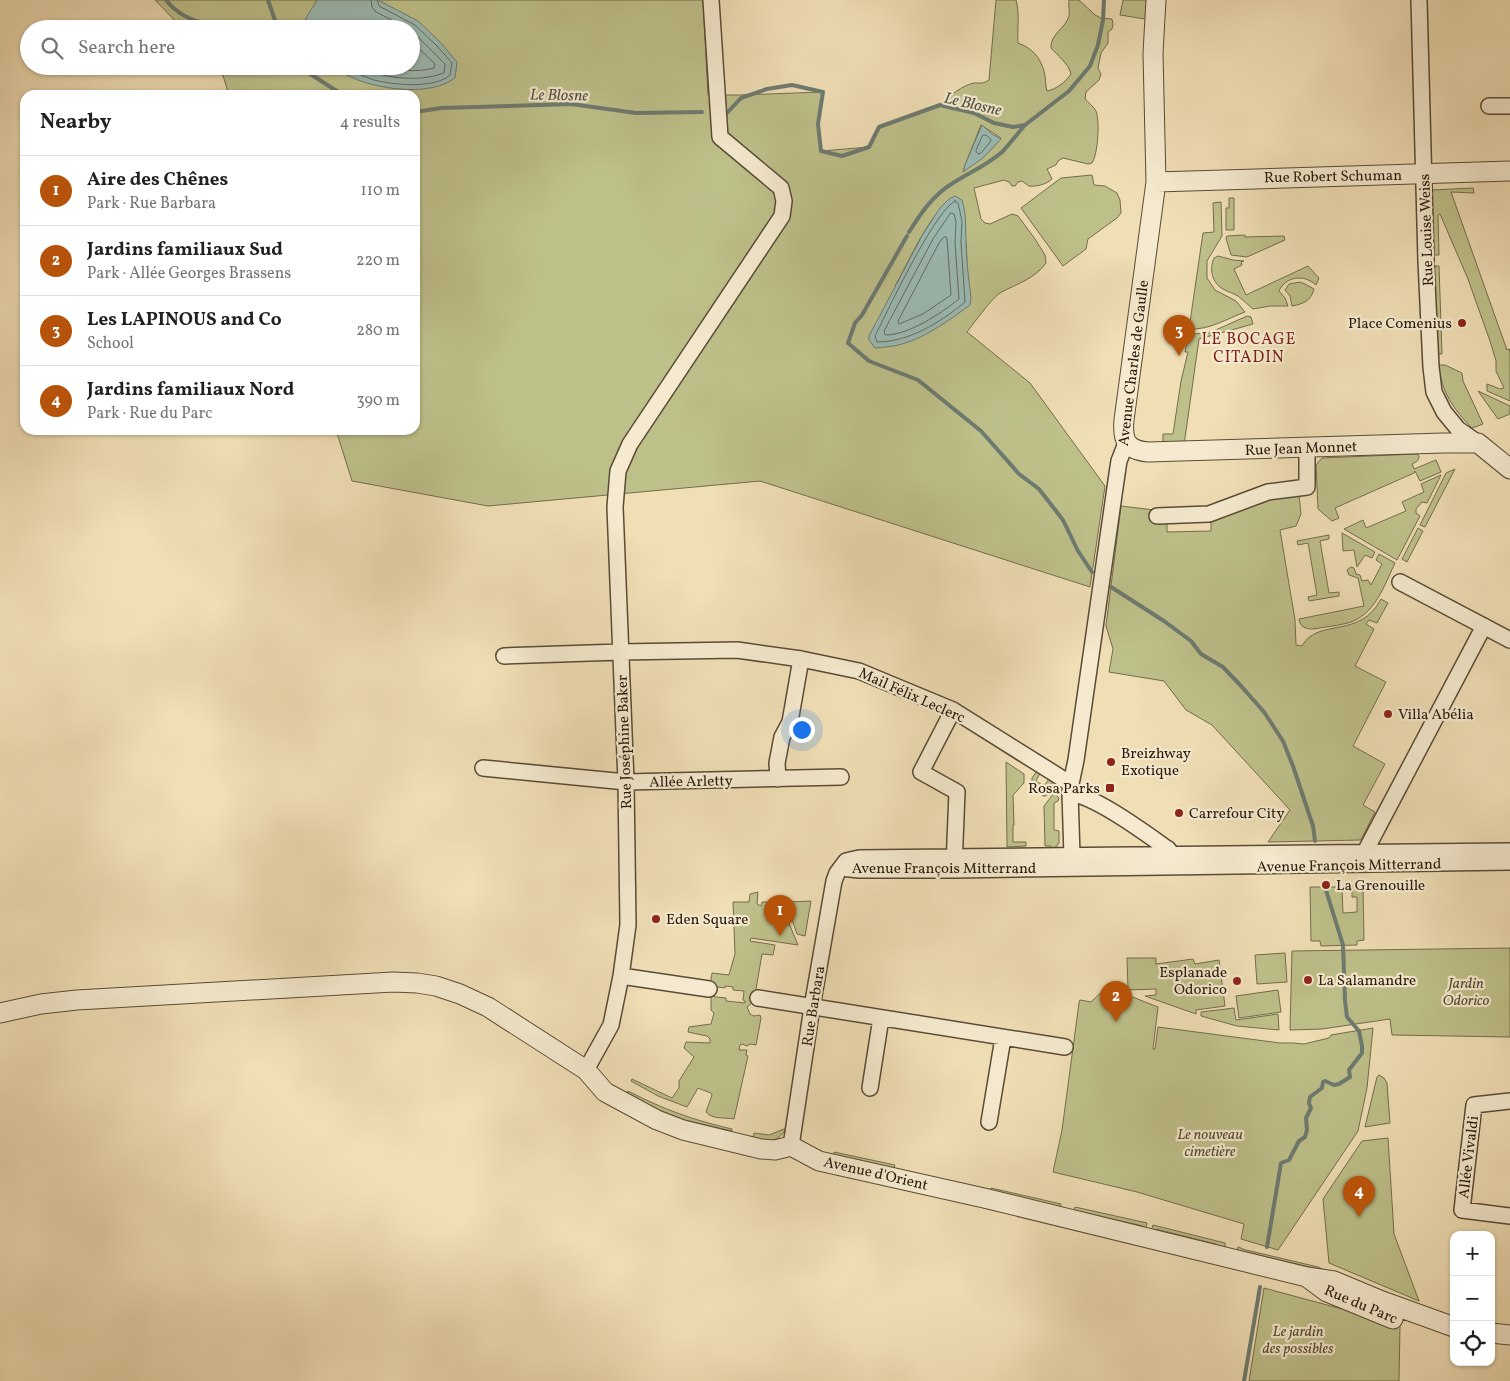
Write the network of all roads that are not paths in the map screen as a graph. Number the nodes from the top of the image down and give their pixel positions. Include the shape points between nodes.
1 (711, 0) edge
2 (1156, 0) edge
3 (1419, 0) edge
4 (1489, 106) dead end
5 (1510, 106) edge
6 (1510, 171) edge
7 (1424, 174) junction
8 (1156, 182) junction
9 (1126, 443) junction
10 (1478, 443) junction
11 (1306, 447) junction
12 (1510, 469) edge
13 (1157, 516) dead end
14 (1400, 582) dead end
15 (1484, 626) junction
16 (1510, 640) edge
17 (620, 652) junction
18 (504, 656) dead end
19 (801, 659) junction
20 (953, 710) junction
21 (483, 768) dead end
22 (841, 778) dead end
23 (778, 779) junction
24 (626, 782) junction
25 (1071, 789) junction
26 (1510, 855) edge
27 (1368, 859) junction
28 (1176, 861) junction
29 (1076, 862) junction
30 (954, 863) junction
31 (841, 868) joint
32 (621, 976) junction
33 (709, 989) dead end
34 (758, 998) dead end
35 (812, 1007) junction
36 (0, 1013) edge
37 (881, 1018) junction
38 (1003, 1038) junction
39 (1065, 1048) dead end
40 (586, 1070) junction
41 (870, 1088) dead end
42 (1510, 1101) edge
43 (989, 1122) dead end
44 (792, 1146) junction
45 (1510, 1216) edge
46 (1307, 1277) joint
47 (1450, 1326) edge
48 (1495, 1333) edge
49 (1510, 1335) edge

1 - 17 street, Rue Joséphine Baker via 720,137 782,188 782,216 630,444 618,471 615,507
2 - 8 street, Avenue Charles de Gaulle via 1153,53
3 - 7 street, Rue Louise Weiss
4 - 5 street
6 - 7 street, Rue Robert Schuman
7 - 8 street, Rue Robert Schuman
7 - 10 street, Rue Louise Weiss via 1434,392 1458,429
8 - 9 street, Avenue Charles de Gaulle via 1124,420
9 - 11 street, Rue Jean Monnet via 1148,452
9 - 25 street, Avenue Charles de Gaulle via 1119,461
10 - 11 street, Rue Jean Monnet
10 - 12 street
11 - 13 street via 1307,487 1268,492 1208,514
14 - 15 street
15 - 16 street
15 - 27 street via 1367,848
17 - 18 street, Mail Félix Leclerc
17 - 19 street, Mail Félix Leclerc via 737,650
17 - 24 street, Rue Joséphine Baker
19 - 20 street, Mail Félix Leclerc via 859,671
19 - 23 street via 790,722 782,737 777,763
20 - 25 street, Mail Félix Leclerc
20 - 30 street via 922,772 957,792
21 - 24 street, Allée Arletty
22 - 23 street, Allée Arletty
23 - 24 street, Allée Arletty
24 - 32 street, Rue Joséphine Baker via 628,925
25 - 28 street, Mail Félix Leclerc via 1168,849
25 - 29 street
26 - 27 street, Avenue François Mitterrand
27 - 28 street, Avenue François Mitterrand
28 - 29 street, Avenue François Mitterrand
29 - 30 street, Avenue François Mitterrand
30 - 31 street, Avenue François Mitterrand via 859,870
31 - 35 street, Rue Barbara via 834,881
32 - 33 street
32 - 40 street, Rue Joséphine Baker via 611,1025
34 - 35 street
35 - 37 street
35 - 44 street, Rue Barbara
36 - 40 street via 77,1000 417,982 460,994 488,1008
37 - 38 street
37 - 41 street
38 - 39 street
38 - 43 street
40 - 44 street via 606,1092 657,1120 683,1130 761,1149
42 - 45 street, Allée Vivaldi via 1474,1105 1462,1210
44 - 46 street, Avenue d'Orient via 819,1161
46 - 47 street, Rue du Parc via 1334,1281
48 - 49 street

